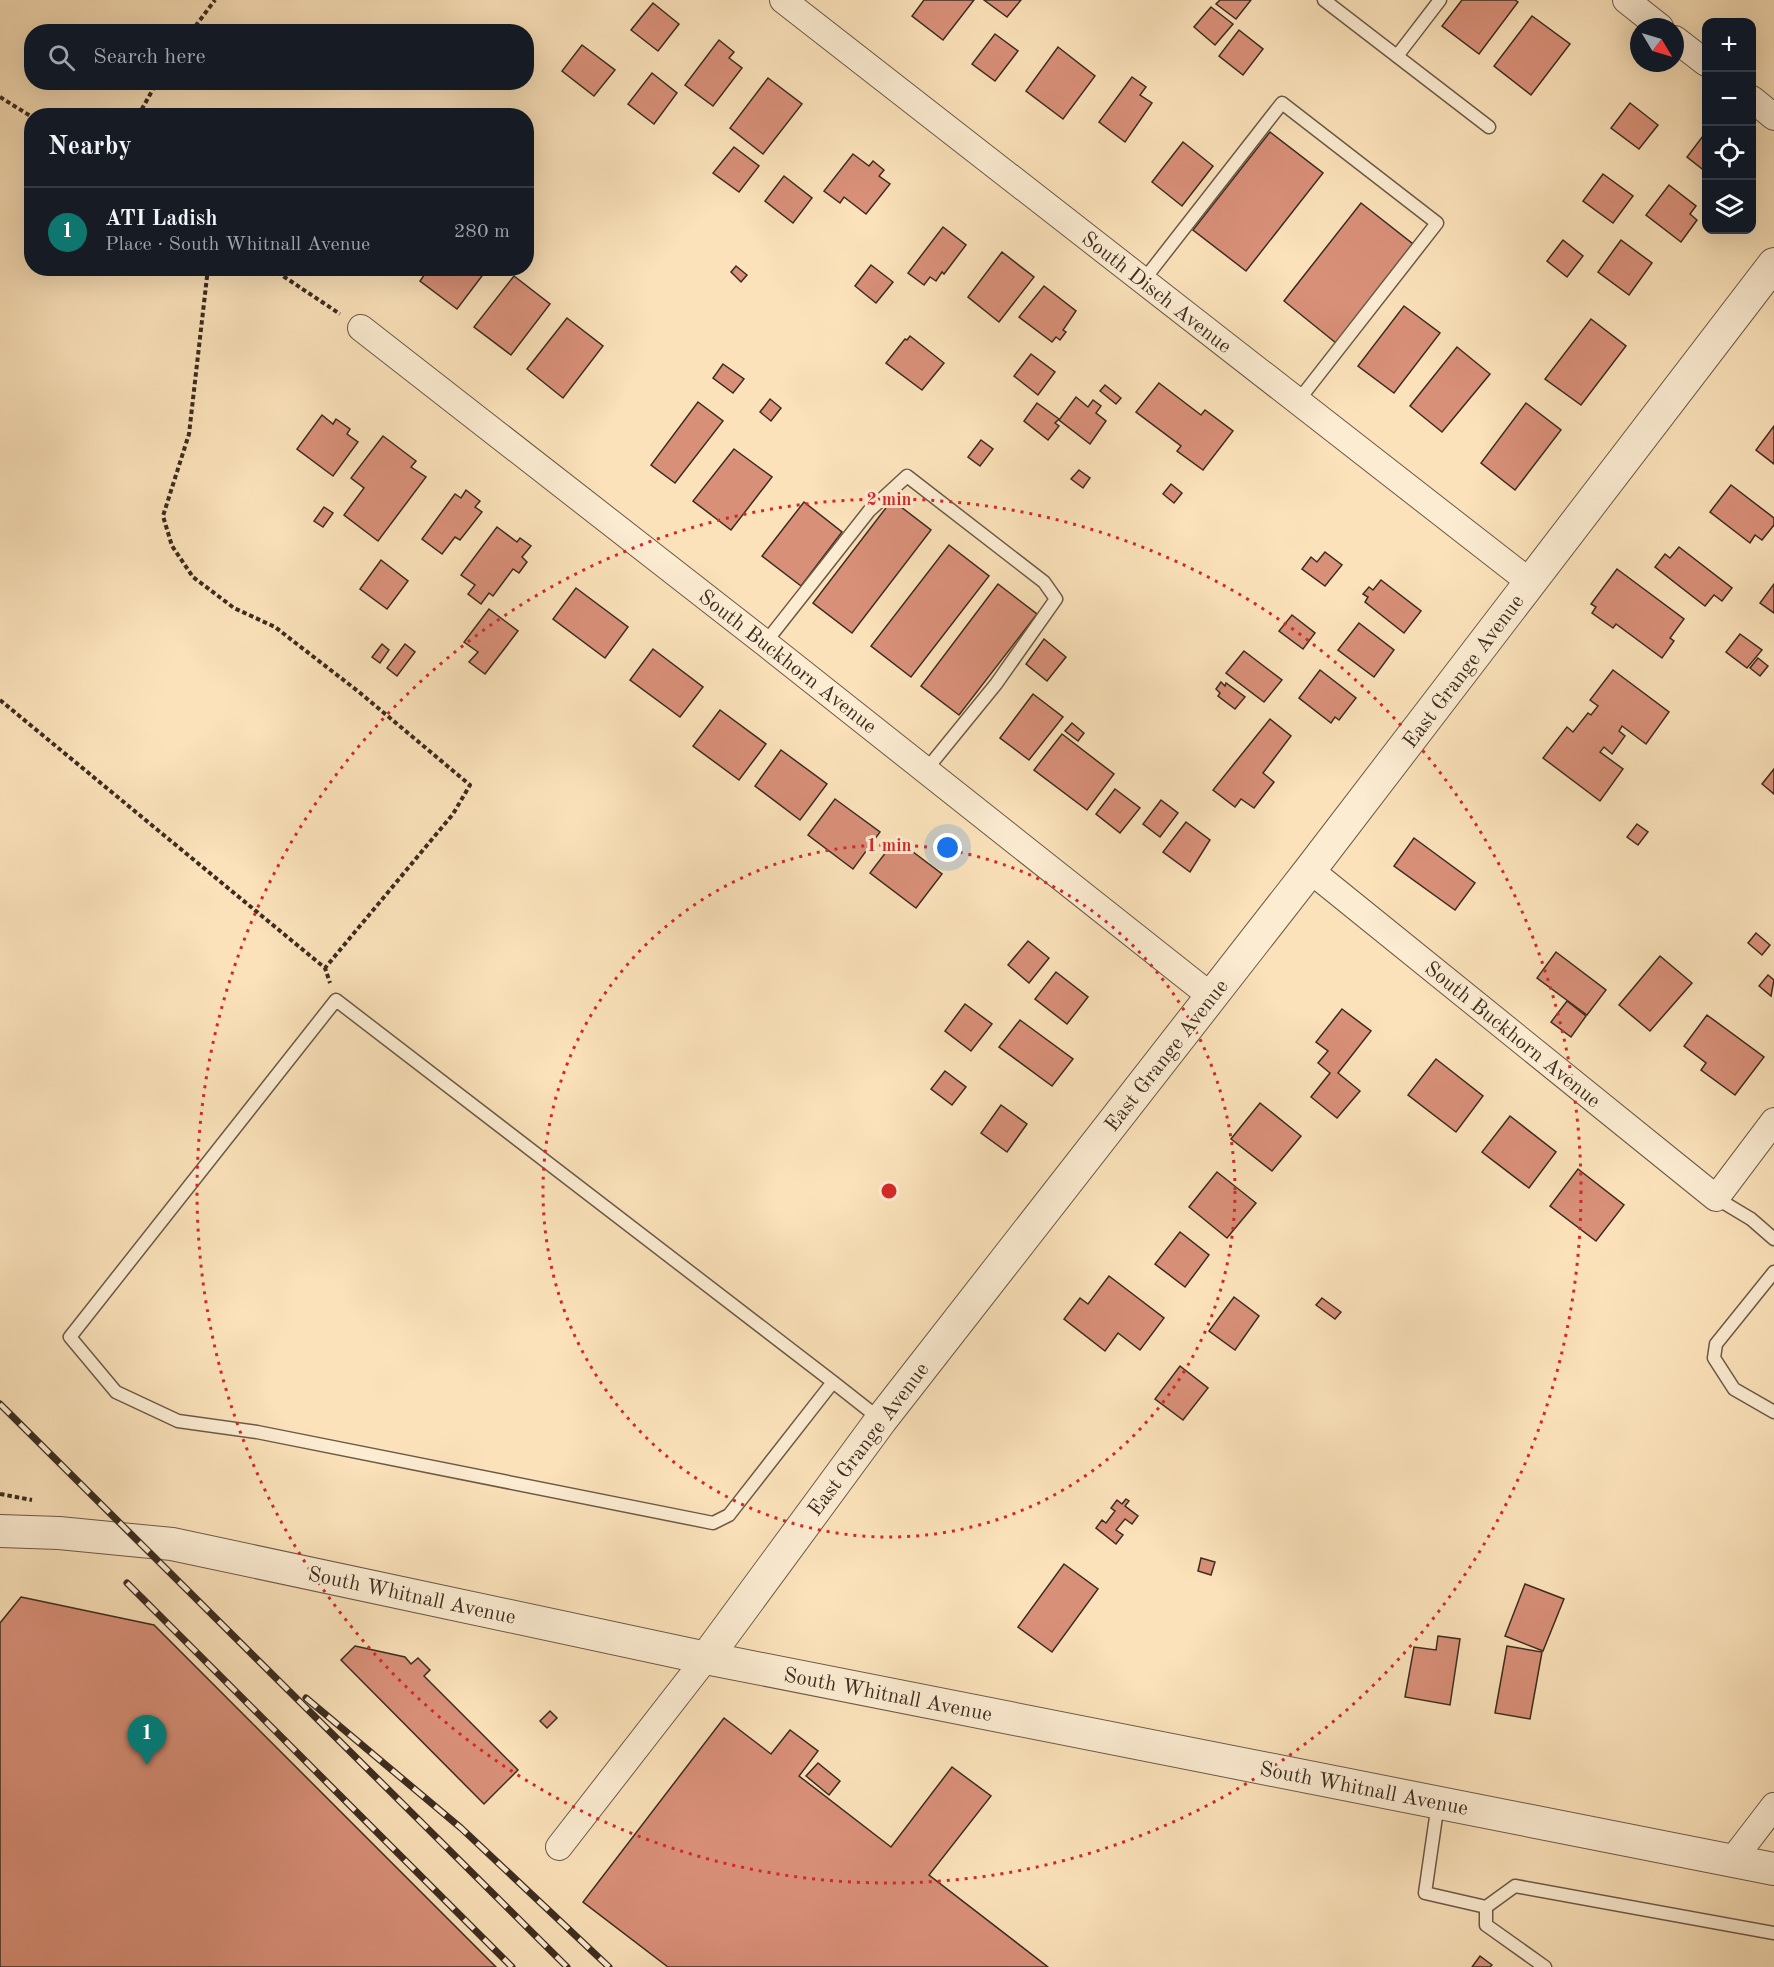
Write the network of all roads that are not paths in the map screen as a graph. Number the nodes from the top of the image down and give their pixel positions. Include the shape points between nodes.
1 (783, 0) edge
2 (1324, 0) edge
3 (1440, 0) edge
4 (1626, 0) edge
5 (1649, 18) edge
6 (1684, 46) edge
7 (1397, 56) junction
8 (1702, 59) edge
9 (1756, 102) edge
10 (1774, 117) edge
11 (1489, 127) dead end
12 (1774, 264) edge
13 (1143, 281) junction
14 (361, 328) road end
15 (1298, 401) junction
16 (1531, 583) junction
17 (765, 643) junction
18 (926, 770) junction
19 (1311, 870) junction
20 (1212, 997) junction
21 (1774, 1121) edge
22 (1716, 1198) junction
23 (1774, 1239) edge
24 (1774, 1272) edge
25 (833, 1382) junction
26 (1774, 1413) edge
27 (881, 1420) junction
28 (0, 1531) edge
29 (706, 1658) junction
30 (1438, 1803) junction
31 (1774, 1806) edge
32 (559, 1847) dead end
33 (1731, 1862) junction
34 (1774, 1869) edge
35 (1486, 1907) junction
36 (1774, 1934) edge
37 (1545, 1967) edge

1 - 13 street, South Disch Avenue
2 - 7 lane
3 - 7 lane
4 - 5 street
6 - 8 street
7 - 11 lane
9 - 10 street
12 - 16 street, East Grange Avenue
13 - 15 street, South Disch Avenue
13 - 15 lane via 1282,103 1437,223
14 - 17 street, South Buckhorn Avenue
15 - 16 street, South Disch Avenue
16 - 19 street, East Grange Avenue
17 - 18 street, South Buckhorn Avenue
17 - 18 lane via 869,511 907,476 1044,582 1056,599 996,684
18 - 20 street, South Buckhorn Avenue
19 - 20 street, East Grange Avenue
19 - 22 street, South Buckhorn Avenue
20 - 27 street, East Grange Avenue
21 - 22 street
22 - 23 lane
24 - 26 lane via 1716,1344 1714,1358 1734,1389
25 - 25 lane via 336,1000 70,1337 116,1392 178,1421 257,1432 713,1523 729,1515
25 - 27 lane
27 - 29 street, East Grange Avenue
28 - 29 street, South Whitnall Avenue via 172,1544
29 - 30 street, South Whitnall Avenue
29 - 32 street, East Grange Avenue
30 - 33 street, South Whitnall Avenue
30 - 35 lane via 1425,1893
31 - 33 street
33 - 34 street, South Whitnall Avenue
35 - 36 lane via 1515,1886
35 - 37 lane via 1486,1924

